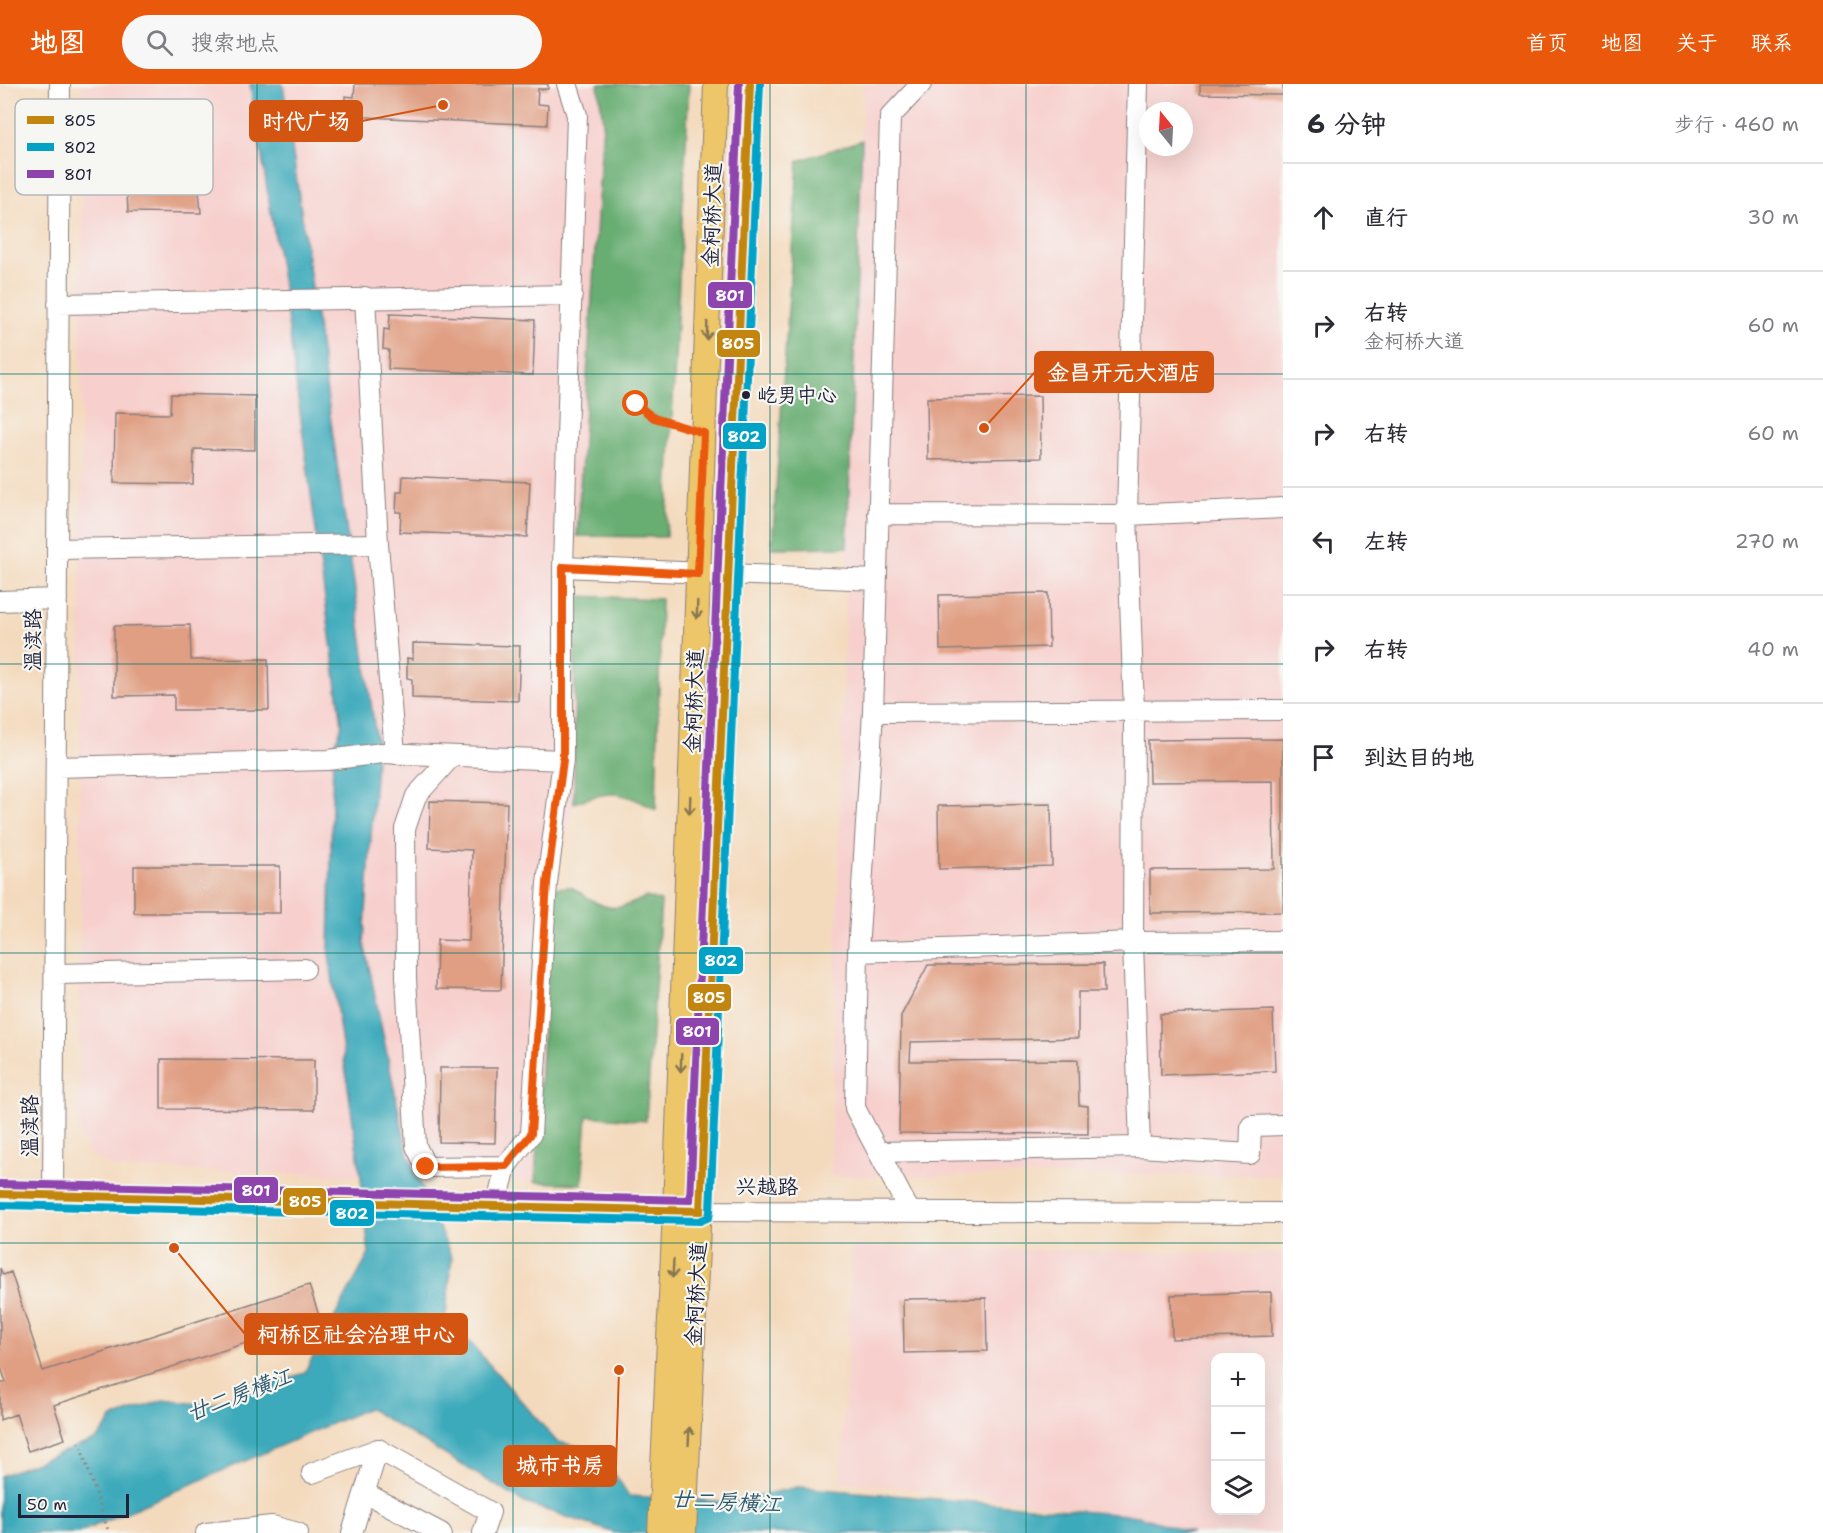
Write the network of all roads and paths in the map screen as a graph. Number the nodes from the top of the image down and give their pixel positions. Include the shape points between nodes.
1 (60, 84) edge
2 (567, 84) edge
3 (716, 84) edge
4 (750, 84) edge
5 (921, 84) edge
6 (1138, 84) edge
7 (60, 99) edge
8 (59, 195) edge
9 (572, 295) junction
10 (365, 297) junction
11 (58, 304) junction
12 (636, 404) dead end
13 (704, 433) junction
14 (1283, 508) edge
15 (878, 514) junction
16 (1127, 515) junction
17 (369, 544) junction
18 (57, 549) junction
19 (563, 567) junction
20 (698, 574) junction
21 (728, 575) junction
22 (876, 580) junction
23 (57, 599) junction
24 (0, 601) edge
25 (1283, 710) edge
26 (1134, 711) junction
27 (873, 712) junction
28 (388, 754) junction
29 (452, 756) junction
30 (563, 760) junction
31 (56, 767) junction
32 (1283, 941) edge
33 (1133, 942) junction
34 (858, 952) junction
35 (305, 969) dead end
36 (55, 974) junction
37 (1283, 1125) edge
38 (1140, 1148) junction
39 (878, 1152) junction
40 (506, 1166) junction
41 (0, 1194) edge
42 (54, 1195) junction
43 (496, 1206) junction
44 (675, 1211) junction
45 (700, 1211) junction
46 (910, 1212) junction
47 (1283, 1213) edge
48 (79, 1442) dead end
49 (378, 1449) junction
50 (312, 1473) dead end
51 (674, 1492) junction
52 (365, 1493) junction
53 (109, 1533) edge
54 (207, 1533) edge
55 (298, 1533) edge
56 (352, 1533) edge
57 (441, 1533) edge
58 (483, 1533) edge
59 (660, 1533) edge
60 (684, 1533) edge

1 - 7 street, 温渎路
2 - 9 street via 577,115
3 -> 13 main road, 金柯桥大道
4 - 21 main road, 金柯桥大道
5 - 15 street via 890,117
6 - 16 street
8 - 11 street, 温渎路
9 - 10 street
9 - 19 street
10 - 11 street
10 - 17 street
11 - 18 street, 温渎路
12 - 13 path via 654,418
13 - 20 main road, 金柯桥大道
14 - 16 street
15 - 16 street
15 - 22 street
16 - 26 street
17 - 18 street
17 - 28 street
18 - 23 street, 温渎路
19 - 20 street
19 - 30 street
20 - 21 street
20 -> 44 main road, 金柯桥大道
21 - 22 street
21 - 45 main road, 金柯桥大道
22 - 27 street
23 - 24 street
23 - 31 street, 温渎路
25 - 26 street
26 - 27 street
26 - 33 street
27 - 34 street
28 - 29 street
28 - 31 street via 328,760
29 - 30 street
29 - 40 street via 416,796 405,829 406,978 416,1146 426,1167
30 - 40 street via 547,883 531,1134
31 - 36 street, 温渎路
32 - 33 street
33 - 34 street
33 - 38 street
34 - 39 street via 855,1108
35 - 36 street
36 - 42 street, 温渎路
37 - 38 street via 1251,1126 1250,1154
38 - 39 street
39 - 46 street
40 - 43 street
41 - 42 street, 兴越路
42 - 43 street, 兴越路
43 - 44 street, 兴越路
44 - 45 street, 兴越路
44 -> 51 main road, 金柯桥大道
45 - 46 street, 兴越路
51 -> 45 main road, 金柯桥大道
46 - 47 street, 兴越路
48 - 53 path
49 - 50 street
49 - 52 street
49 - 58 street via 490,1512
51 - 59 main road, 金柯桥大道
51 - 60 main road, 金柯桥大道
52 - 56 street
52 - 57 street
54 - 55 street via 272,1526

